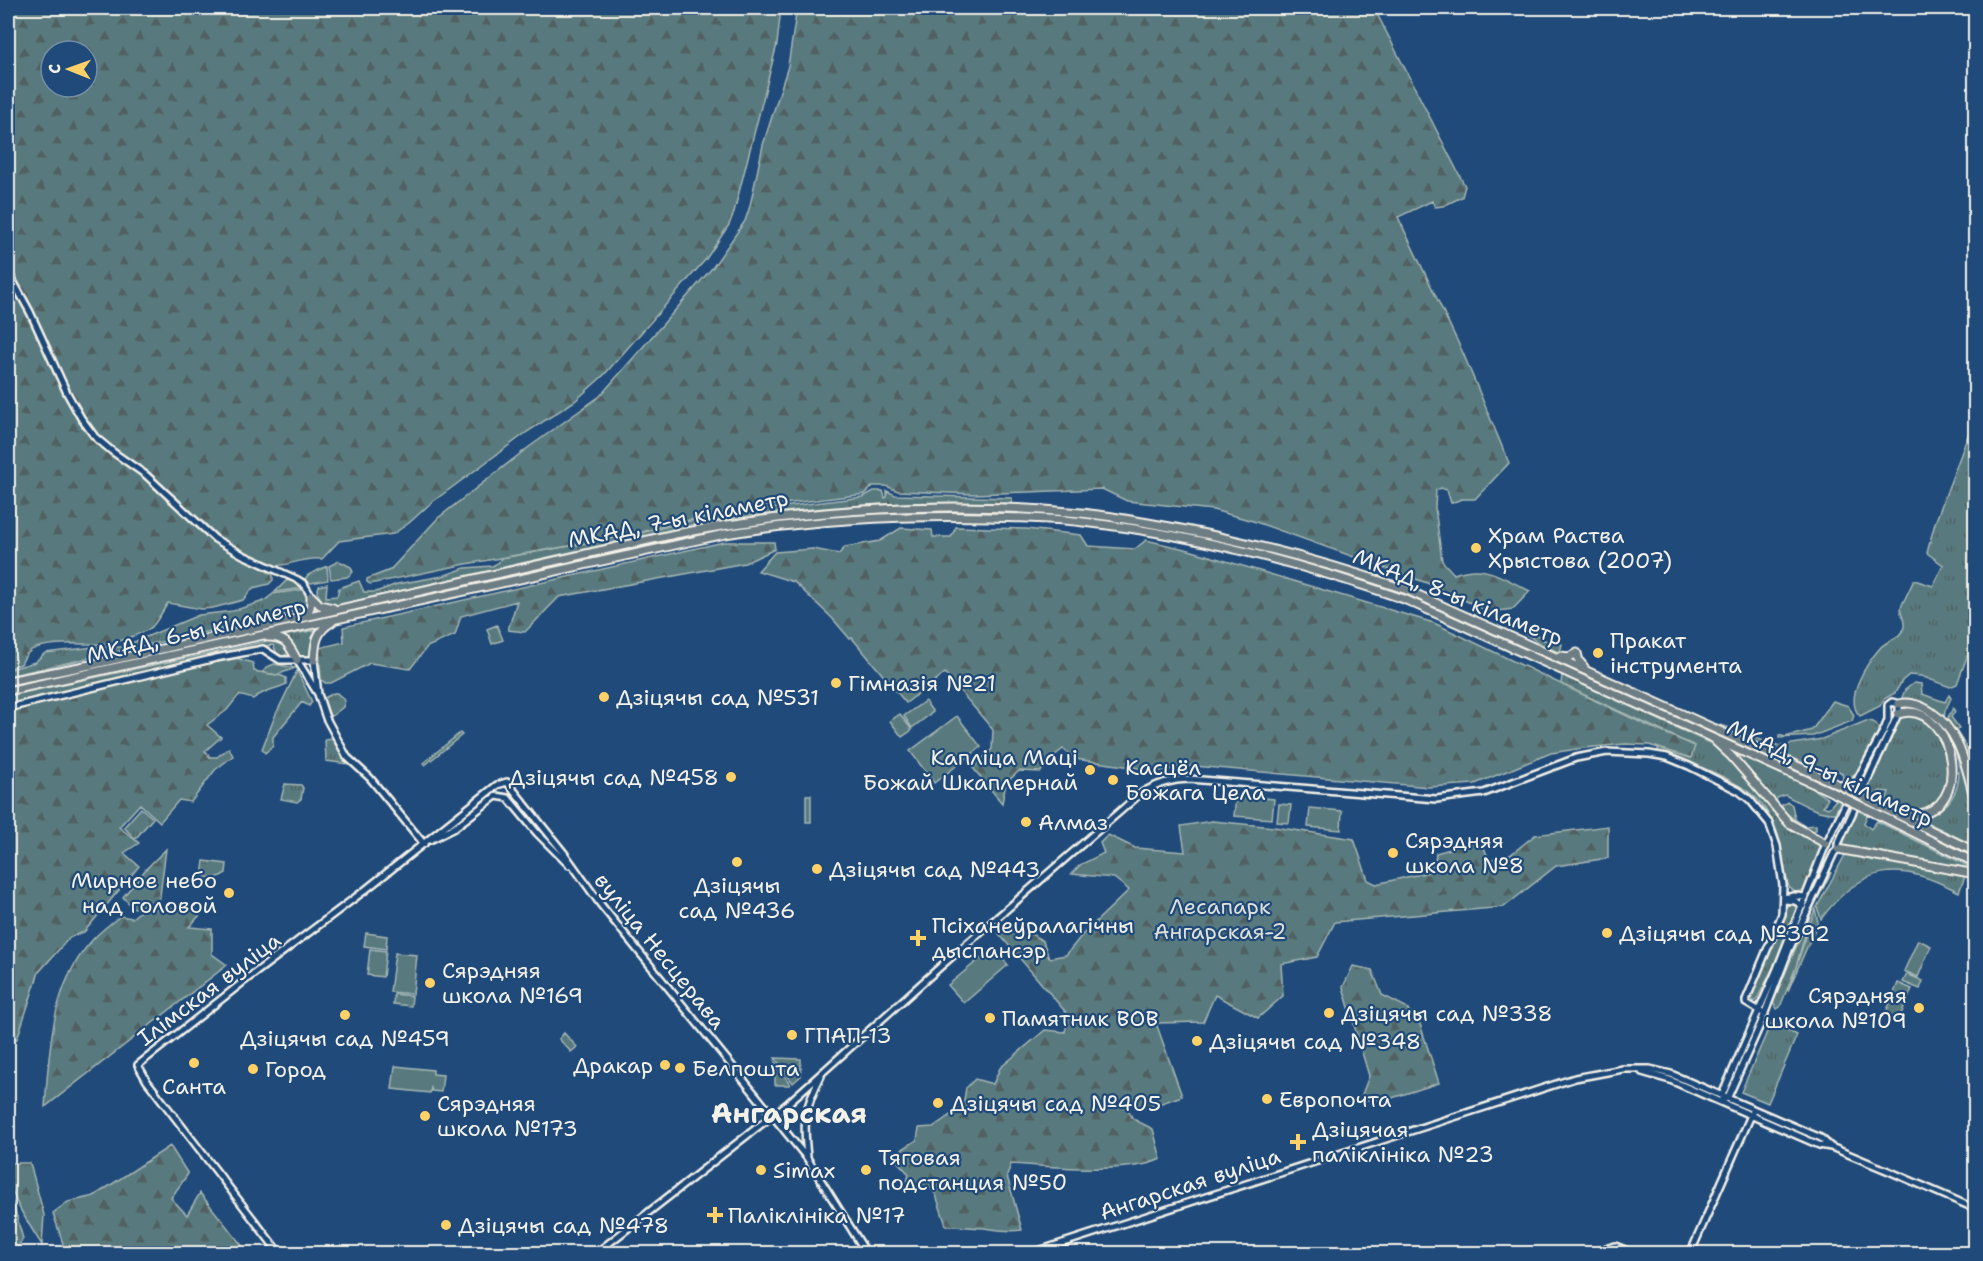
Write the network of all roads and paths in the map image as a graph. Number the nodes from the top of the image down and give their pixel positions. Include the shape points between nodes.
1 (8, 272) edge
2 (1082, 513) joint
3 (1082, 522) joint
4 (311, 596) junction
5 (392, 598) joint
6 (393, 607) joint
7 (341, 609) junction
8 (297, 618) junction
9 (339, 618) junction
10 (256, 636) junction
11 (1543, 650) junction
12 (297, 660) junction
13 (314, 660) junction
14 (1588, 671) junction
15 (8, 681) edge
16 (8, 691) edge
17 (318, 694) junction
18 (1899, 704) junction
19 (8, 708) edge
20 (1672, 710) joint
21 (1888, 713) junction
22 (1898, 714) junction
23 (1667, 719) joint
24 (1712, 738) junction
25 (515, 793) junction
26 (508, 798) junction
27 (1976, 804) edge
28 (1892, 812) junction
29 (458, 815) junction
30 (464, 821) junction
31 (545, 828) junction
32 (537, 833) junction
33 (426, 842) junction
34 (1827, 844) junction
35 (1837, 849) junction
36 (1976, 852) edge
37 (1976, 863) edge
38 (576, 872) junction
39 (1976, 874) edge
40 (1783, 885) junction
41 (1794, 896) junction
42 (1806, 897) junction
43 (1783, 899) junction
44 (1805, 908) junction
45 (1759, 1010) junction
46 (1765, 1014) junction
47 (822, 1072) junction
48 (1724, 1098) junction
49 (1752, 1111) junction
50 (773, 1116) junction
51 (807, 1158) junction
52 (1976, 1209) edge
53 (280, 1254) edge
54 (595, 1254) edge
55 (867, 1254) edge
56 (1029, 1254) edge
57 (1588, 1254) edge
58 (1635, 1254) edge
59 (1690, 1254) edge

1 - 4 main road via 67,393 95,437 146,475 214,539 298,579
2 - 5 highway, МКАД, 7-ы кіламетр via 944,507 786,516 675,534
2 - 11 highway, МКАД, 8-ы кіламетр via 1274,548 1407,590
3 - 6 highway, МКАД, 7-ы кіламетр via 932,516 764,528
3 - 23 highway, МКАД, 8-ы кіламетр via 1192,539 1274,557 1346,579 1404,599
4 - 7 highway via 320,605
4 - 8 highway via 309,611
5 - 7 highway, МКАД, 6-ы кіламетр
6 - 9 highway, МКАД, 6-ы кіламетр
7 - 8 highway, МКАД, 6-ы кіламетр
8 - 15 highway, МКАД, 6-ы кіламетр
9 - 10 highway, МКАД, 6-ы кіламетр
9 - 13 highway via 317,636
10 - 12 highway via 285,640
10 - 16 highway, МКАД, 6-ы кіламетр
11 - 14 highway, МКАД, 8-ы кіламетр
11 - 14 highway via 1566,657 1577,653
12 - 13 main road
12 - 17 main road
12 - 19 main road via 280,660 265,650 257,650
13 - 17 main road
14 - 20 highway, МКАД, 8-ы кіламетр
17 - 33 main road via 347,757
18 - 21 main road via 1889,704
18 - 22 main road
18 - 27 highway via 1924,707 1951,731
20 - 28 highway, МКАД, 9-ы кіламетр, bridge
21 - 22 main road
21 - 34 main road via 1884,730
22 - 28 highway via 1920,714 1936,726 1952,752 1957,777 1949,798 1936,809 1918,815
22 - 35 main road
23 - 24 highway, МКАД, 9-ы кіламетр
24 - 34 highway via 1789,823
24 - 37 highway, МКАД, 9-ы кіламетр, bridge
25 - 26 main road via 509,791
25 - 29 main road, Ілімская вуліца via 507,782 501,783
25 - 31 main road
26 - 30 main road via 496,796
26 - 32 main road
28 - 36 highway, МКАД, 9-ы кіламетр
29 - 30 main road
29 - 33 main road, Ілімская вуліца
30 - 33 main road
31 - 32 main road via 543,834
31 - 38 main road
32 - 38 main road
33 - 53 main road, Ілімская вуліца via 138,1065
34 - 35 main road via 1834,840
34 - 35 main road via 1828,852
34 - 42 main road
35 - 39 highway
35 - 44 main road
38 - 50 main road, вуліца Несцерава
40 - 41 main road
40 - 43 main road
40 - 47 main road via 1773,832 1750,800 1675,760 1649,754 1621,752 1576,758 1484,793 1436,799 1189,779 1165,782 1140,794
41 - 42 main road
41 - 43 main road
42 - 44 main road
43 - 44 main road
43 - 45 main road via 1782,914 1746,1000
44 - 45 main road
44 - 46 main road
45 - 46 main road
45 - 48 main road
46 - 48 main road
47 - 50 main road
47 - 51 main road via 804,1115
48 - 49 main road, Ангарская вуліца
48 - 56 main road, Ангарская вуліца via 1671,1074 1650,1069 1608,1071 1575,1078
49 - 52 main road, Ангарская вуліца
49 - 59 main road
50 - 51 main road, вуліца Несцерава
50 - 54 main road
51 - 55 main road, вуліца Несцерава
57 - 58 main road via 1615,1246

